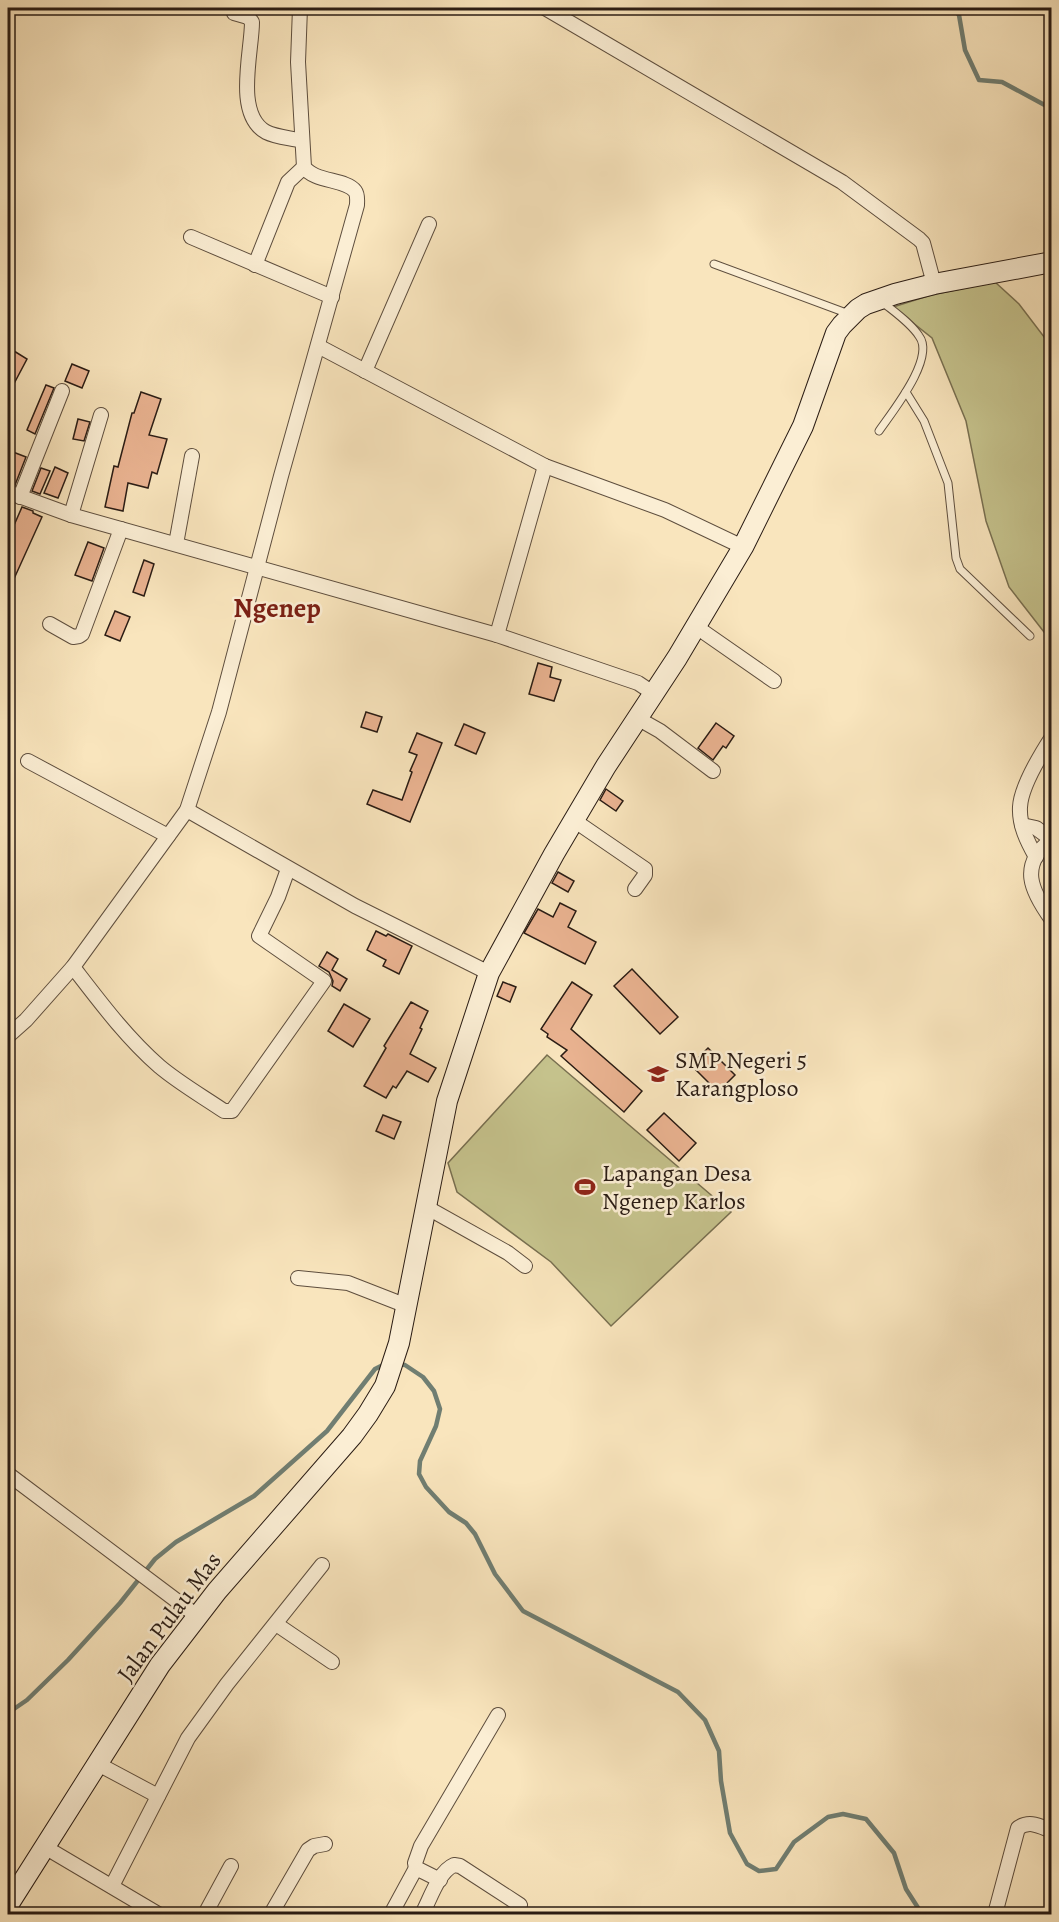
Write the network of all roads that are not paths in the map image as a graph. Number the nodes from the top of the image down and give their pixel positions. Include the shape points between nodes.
1 (300, 8) edge
2 (545, 8) edge
3 (234, 13) dead end
4 (302, 141) junction
5 (304, 166) junction
6 (429, 224) dead end
7 (191, 237) dead end
8 (1052, 262) edge
9 (714, 264) dead end
10 (255, 265) junction
11 (934, 284) junction
12 (332, 297) junction
13 (879, 299) junction
14 (851, 315) junction
15 (318, 346) junction
16 (365, 371) junction
17 (62, 391) dead end
18 (906, 392) junction
19 (101, 416) dead end
20 (879, 431) dead end
21 (192, 456) dead end
22 (545, 466) junction
23 (14, 494) edge
24 (70, 515) junction
25 (121, 529) junction
26 (176, 544) junction
27 (743, 547) junction
28 (257, 566) junction
29 (50, 624) dead end
30 (695, 626) junction
31 (497, 635) junction
32 (1029, 636) dead end
33 (774, 681) dead end
34 (653, 693) junction
35 (637, 718) junction
36 (1052, 737) edge
37 (28, 761) dead end
38 (713, 771) dead end
39 (187, 810) junction
40 (575, 821) junction
41 (1022, 825) junction
42 (168, 836) junction
43 (1051, 839) edge
44 (1036, 856) junction
45 (288, 869) junction
46 (635, 889) dead end
47 (1052, 920) edge
48 (73, 967) junction
49 (489, 974) junction
50 (8, 1036) edge
51 (426, 1207) junction
52 (525, 1266) dead end
53 (298, 1278) dead end
54 (407, 1306) junction
55 (8, 1474) edge
56 (322, 1565) dead end
57 (197, 1616) junction
58 (276, 1624) junction
59 (332, 1662) dead end
60 (498, 1715) dead end
61 (98, 1764) junction
62 (158, 1796) junction
63 (1052, 1831) edge
64 (325, 1844) dead end
65 (44, 1846) junction
66 (231, 1866) dead end
67 (416, 1868) junction
68 (440, 1880) junction
69 (112, 1886) junction
70 (8, 1905) edge
71 (520, 1905) dead end
72 (158, 1914) edge
73 (205, 1914) edge
74 (271, 1914) edge
75 (391, 1914) edge
76 (422, 1914) edge
77 (995, 1914) edge

1 - 4 street
2 - 11 street via 842,182 919,239
3 - 4 street via 252,22 247,94 250,113 266,132
4 - 5 street
5 - 10 street via 288,182
5 - 12 street via 314,175 352,189 356,195 357,205
6 - 16 street
7 - 10 street
8 - 11 street
9 - 14 lane
10 - 12 street
11 - 13 street
12 - 15 street
13 - 14 street
13 - 18 lane via 921,339 919,367
14 - 27 street, Jalan Pulau Mas via 836,333 802,426
15 - 16 street
15 - 28 street
16 - 22 street
17 - 23 street
18 - 20 lane
18 - 32 lane via 924,421 951,492 960,569
19 - 24 street
21 - 26 street
22 - 27 street via 665,510
22 - 31 street
23 - 24 street
24 - 25 street
25 - 26 street
25 - 29 street via 82,634 73,637
26 - 28 street
27 - 30 street, Jalan Pulau Mas
28 - 31 street
28 - 39 street via 219,712
30 - 33 street
30 - 34 street, Jalan Pulau Mas
31 - 34 street via 638,683
34 - 35 street, Jalan Pulau Mas
35 - 38 street
35 - 40 street, Jalan Pulau Mas
36 - 41 street via 1024,791 1020,804
37 - 42 street
39 - 42 street
39 - 45 street
40 - 46 street via 645,869
40 - 49 street, Jalan Pulau Mas
41 - 43 street via 1036,828
41 - 44 street
42 - 48 street
43 - 44 street
44 - 47 street via 1030,882
45 - 48 street via 259,936 324,981 232,1111 224,1111 152,1060
45 - 49 street
48 - 50 street
49 - 51 street, Jalan Pulau Mas via 447,1101
51 - 52 street
51 - 54 street, Jalan Pulau Mas
53 - 54 street via 348,1283
54 - 57 street, Jalan Pulau Mas via 389,1373 374,1404 352,1436
55 - 57 street
56 - 58 street
57 - 61 street, Jalan Pulau Mas via 160,1665
58 - 59 street
58 - 62 street via 198,1723
60 - 67 street via 421,1846
61 - 62 street
61 - 65 street, Jalan Pulau Mas
62 - 69 street
63 - 77 street via 1033,1824 1018,1828
64 - 74 street via 308,1850
65 - 69 street
65 - 70 street, Jalan Pulau Mas
66 - 73 street
67 - 68 street
67 - 75 street
68 - 71 street via 449,1867 457,1865
68 - 76 street
69 - 72 street

